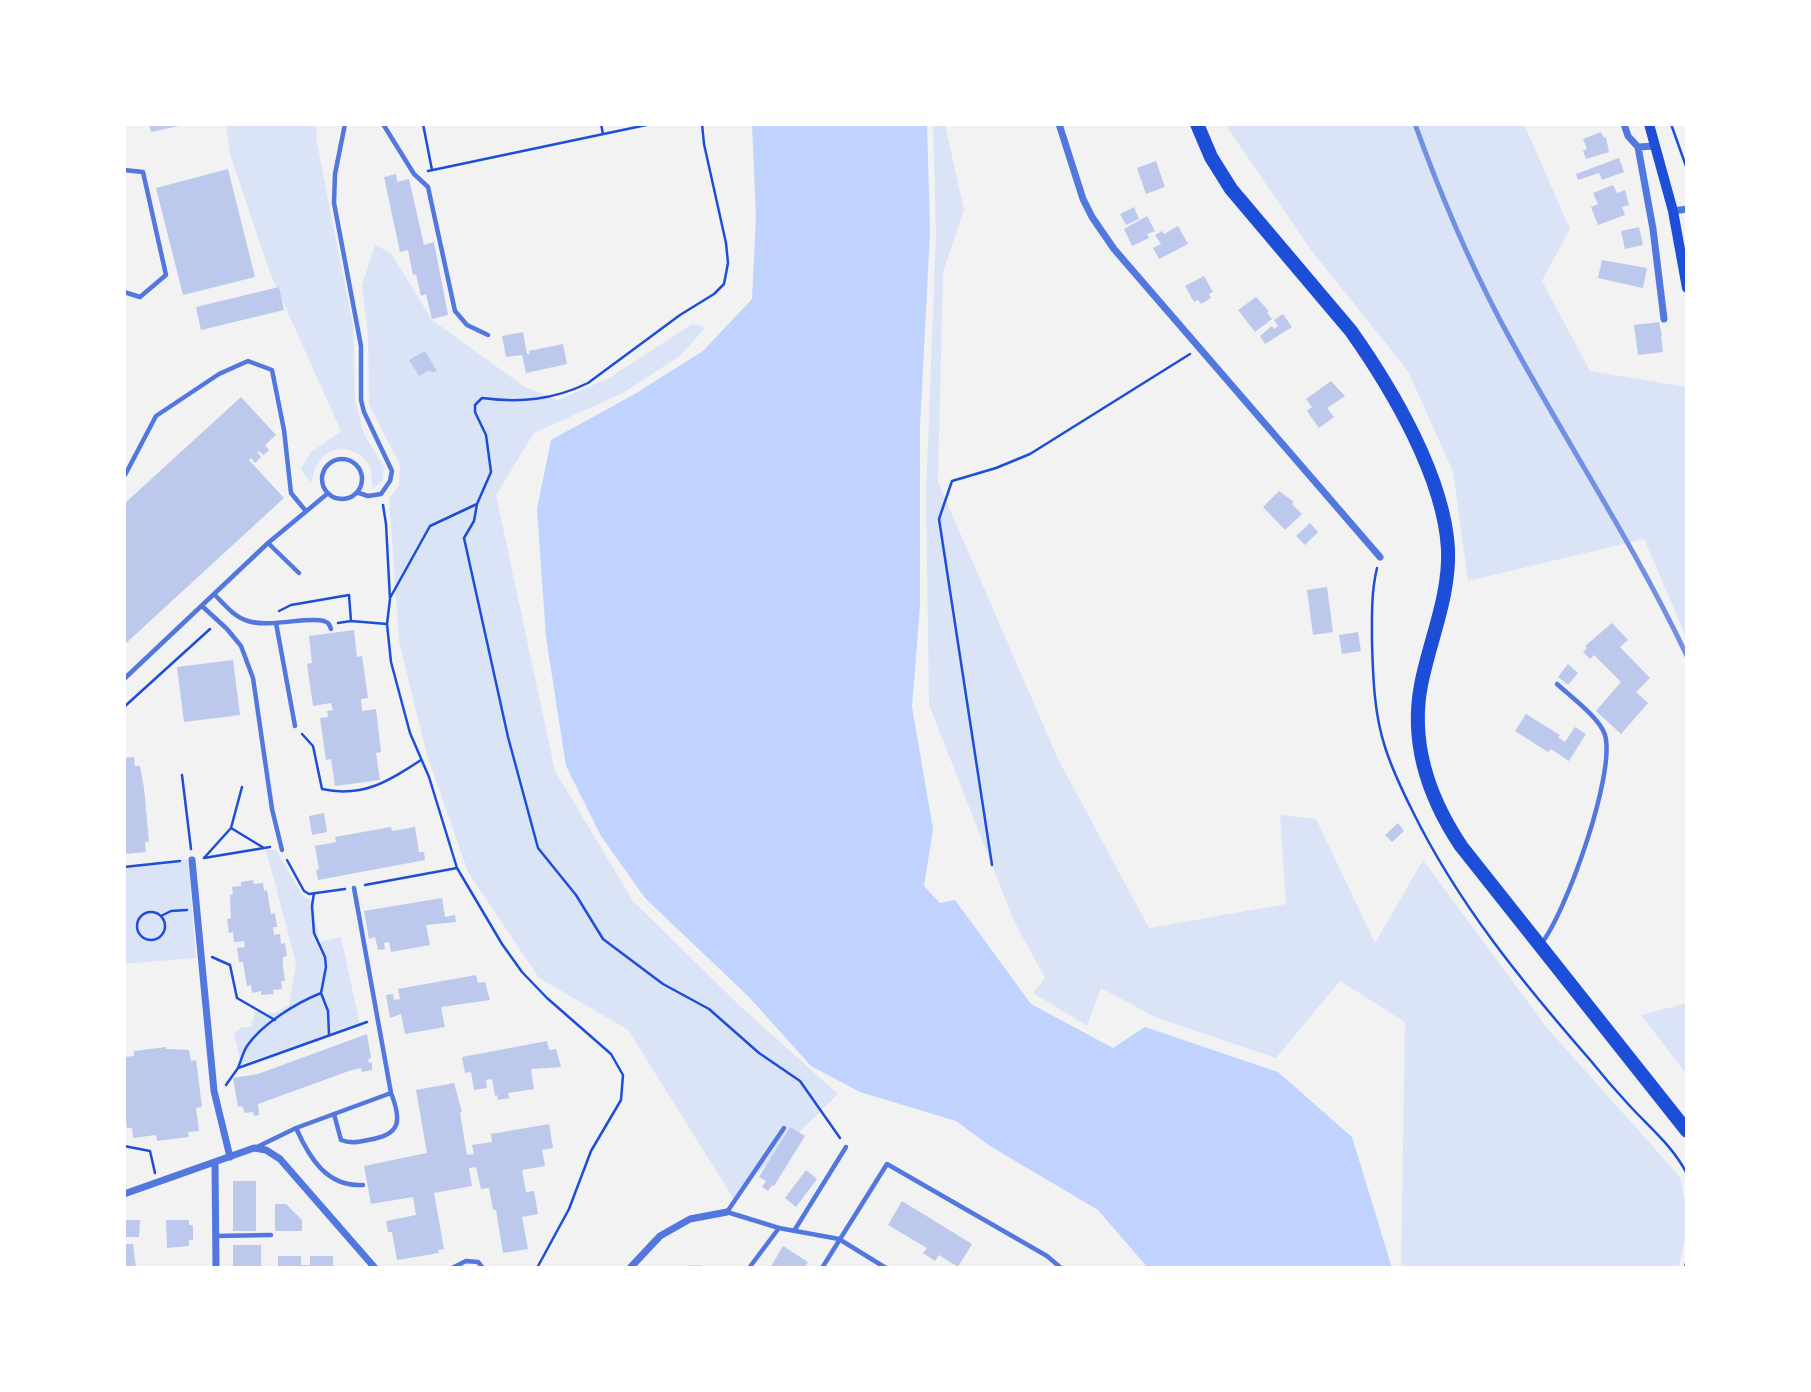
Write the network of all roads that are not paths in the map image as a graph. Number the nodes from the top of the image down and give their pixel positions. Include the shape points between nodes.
1 (345, 124) edge
2 (383, 124) edge
3 (1059, 124) edge
4 (1197, 124) edge
5 (1624, 124) edge
6 (1649, 124) edge
7 (1656, 146) junction
8 (1638, 147) junction
9 (124, 170) edge
10 (1687, 209) edge
11 (1673, 211) junction
12 (1687, 288) edge
13 (124, 292) edge
14 (1664, 319) dead end
15 (488, 335) dead end
16 (125, 474) edge
17 (359, 493) junction
18 (327, 494) junction
19 (306, 510) junction
20 (268, 543) junction
21 (1380, 557) dead end
22 (299, 573) dead end
23 (214, 594) junction
24 (202, 606) junction
25 (276, 624) junction
26 (331, 627) road end
27 (124, 679) edge
28 (1557, 684) dead end
29 (295, 726) road end
30 (282, 850) road end
31 (192, 860) road end
32 (354, 888) road end
33 (1540, 945) junction
34 (391, 1093) junction
35 (334, 1114) junction
36 (296, 1128) junction
37 (784, 1128) dead end
38 (1687, 1131) edge
39 (846, 1147) road end
40 (254, 1148) junction
41 (230, 1157) junction
42 (215, 1164) junction
43 (363, 1185) dead end
44 (124, 1194) edge
45 (727, 1212) junction
46 (779, 1228) junction
47 (794, 1231) junction
48 (271, 1235) dead end
49 (215, 1236) junction
50 (839, 1239) junction
51 (216, 1268) edge
52 (375, 1268) edge
53 (452, 1268) edge
54 (483, 1268) edge
55 (630, 1268) edge
56 (689, 1268) edge
57 (701, 1268) edge
58 (749, 1268) edge
59 (822, 1268) edge
60 (886, 1268) edge
61 (1061, 1268) edge

1 - 17 lane via 334,203 360,335 361,400 391,471 381,494
2 - 15 lane via 414,174 428,187 456,311 467,325
3 - 21 street via 1092,217 1120,257
4 - 33 highway via 1231,189 1368,355 1433,482 1446,530 1448,564 1421,685 1419,732 1424,770 1445,822
5 - 8 street
6 - 7 main road
7 - 8 street
7 - 11 main road
8 - 14 street
9 - 13 lane via 143,172 166,275 140,297
10 - 11 street
11 - 12 main road
16 - 19 lane via 156,416 219,374 248,361 272,370 291,493
17 - 18 lane via 338,500
17 - 18 lane via 363,478 359,467 339,458 322,472 321,484
18 - 19 lane
19 - 20 lane
20 - 22 lane
20 - 23 lane
23 - 24 lane
23 - 25 lane via 248,621
24 - 27 lane
24 - 30 lane via 241,646 253,678
25 - 26 lane via 322,620
25 - 29 lane
28 - 33 lane via 1602,726 1607,748 1593,821 1579,864 1551,931
31 - 41 street via 214,1091
32 - 34 lane
33 - 38 highway
34 - 35 lane
34 - 35 lane via 398,1123 384,1138 349,1143 341,1139
35 - 36 lane
36 - 40 lane
36 - 43 lane via 309,1157 323,1171
37 - 45 lane
39 - 47 lane
40 - 41 street
40 - 52 street via 280,1159
41 - 42 street
42 - 44 street
42 - 49 street
45 - 46 lane
45 - 55 street via 690,1219 660,1236
46 - 47 lane
46 - 58 lane
47 - 50 lane
48 - 49 lane
49 - 51 street
50 - 59 lane
50 - 60 lane
50 - 61 lane via 887,1164
53 - 54 lane via 466,1261 478,1262
56 - 57 lane

